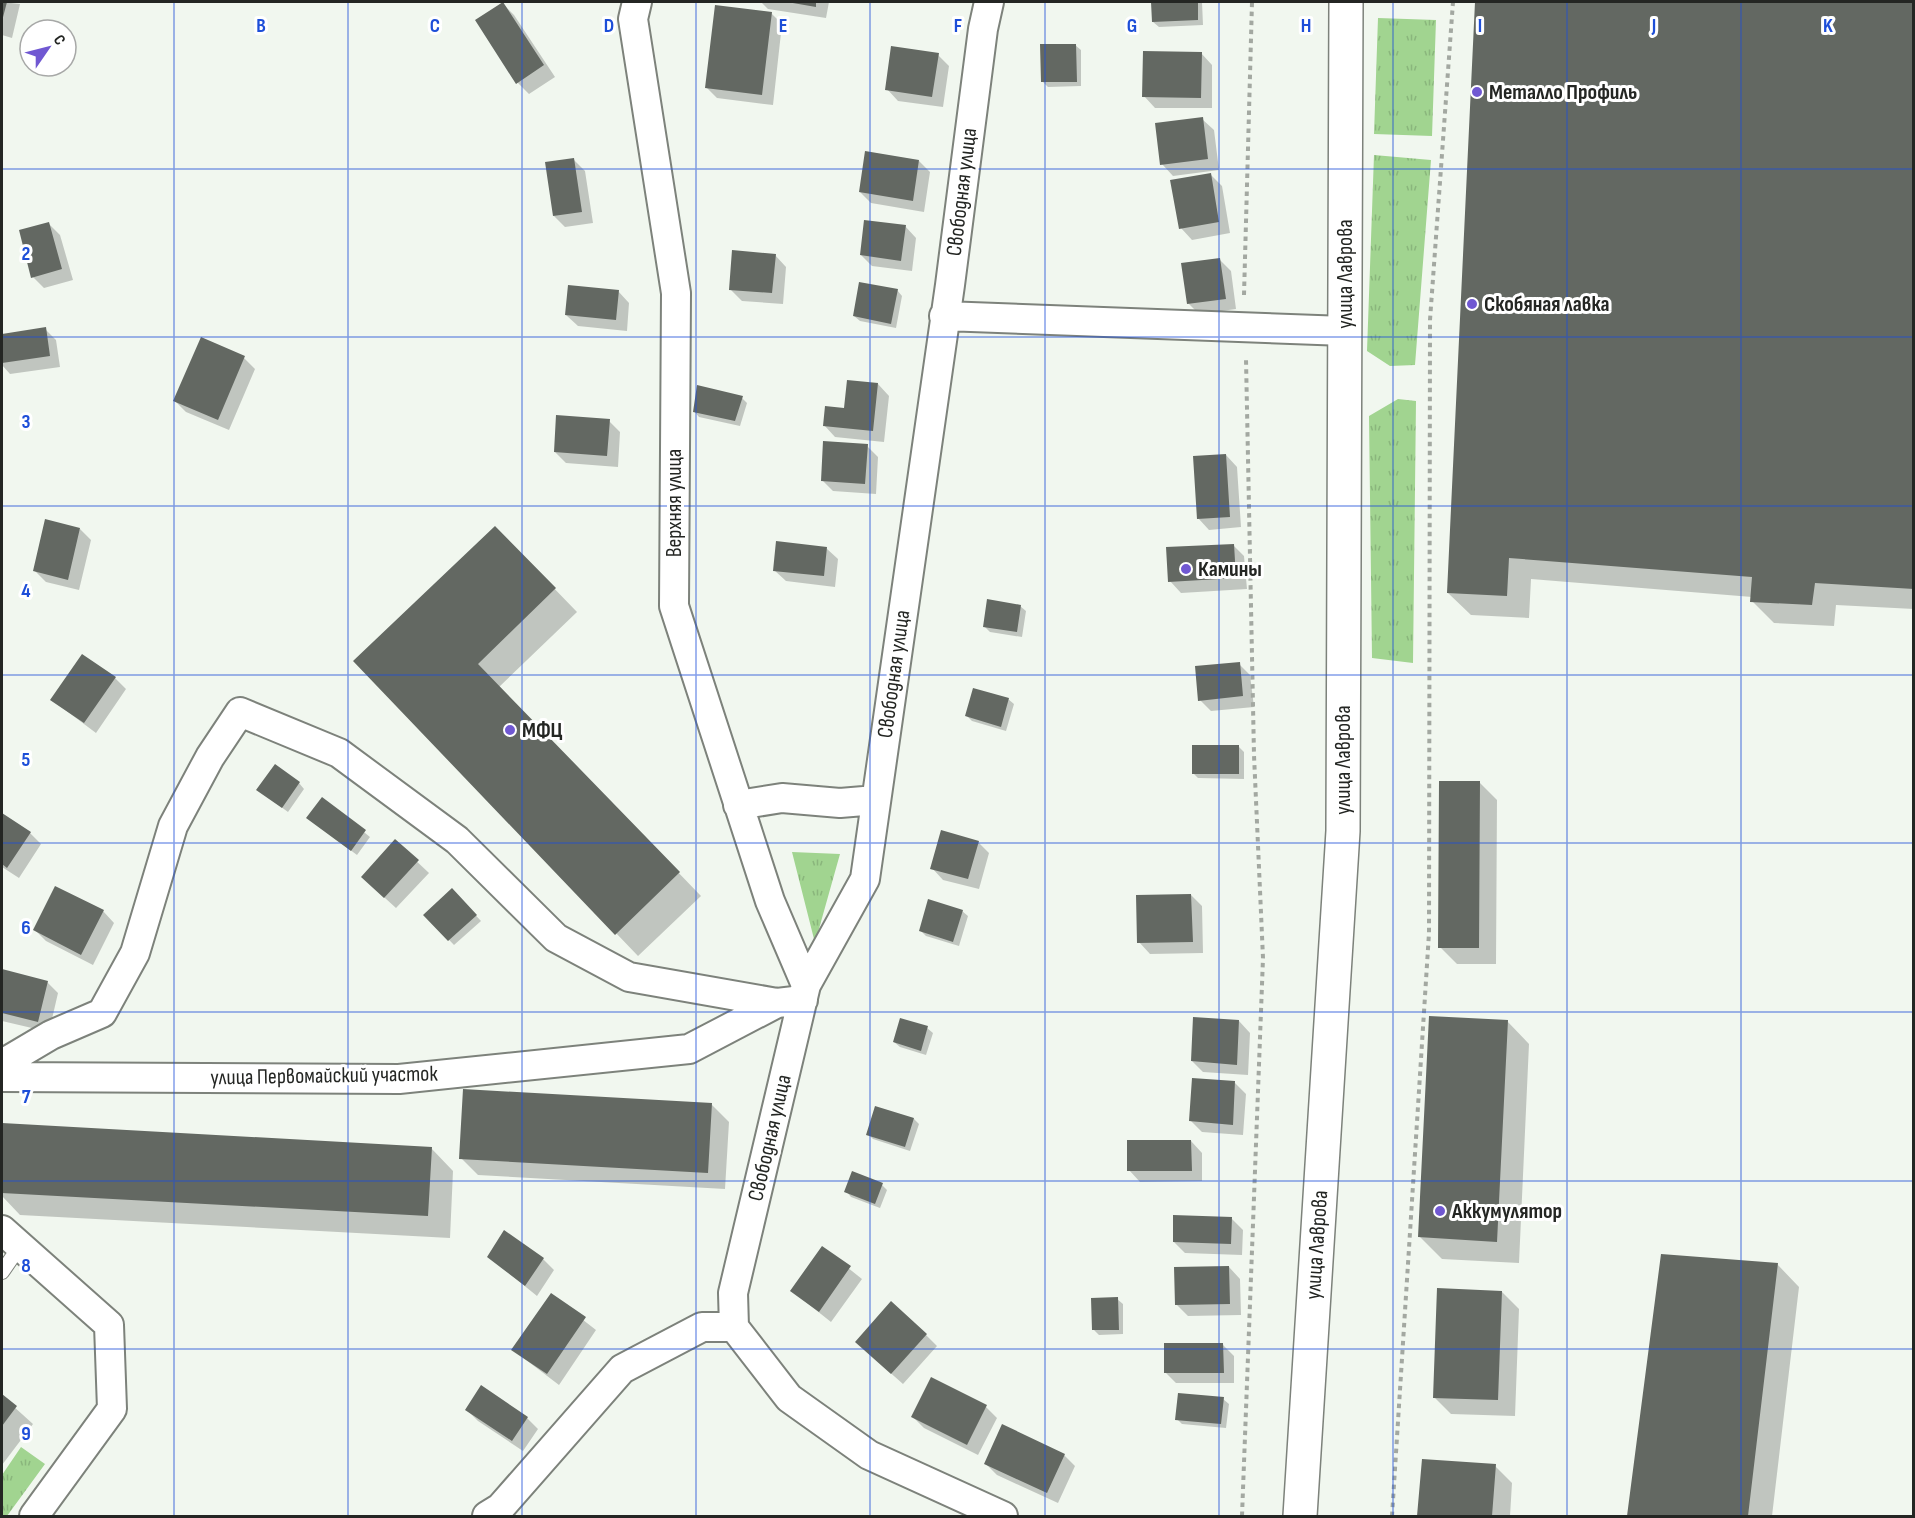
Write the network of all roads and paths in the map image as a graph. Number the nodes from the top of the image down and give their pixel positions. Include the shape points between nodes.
1 (637, 2) edge
2 (989, 2) edge
3 (1252, 2) edge
4 (1346, 2) edge
5 (1453, 2) edge
6 (944, 316) junction
7 (1245, 329) junction
8 (1345, 331) junction
9 (876, 800) junction
10 (738, 805) junction
11 (795, 996) junction
12 (2, 1064) edge
13 (2, 1077) edge
14 (11, 1238) edge
15 (2, 1272) edge
16 (734, 1327) junction
17 (34, 1516) edge
18 (487, 1516) edge
19 (1003, 1516) edge
20 (1242, 1516) edge
21 (1300, 1516) edge
22 (1392, 1516) edge

1 - 10 street, Верхняя улица via 633,19 676,293 674,606
2 - 6 street, Свободная улица
3 - 7 path
4 - 8 main road, улица Лаврова
5 - 22 path via 1430,320 1429,933
6 - 7 street
6 - 9 street, Свободная улица
7 - 8 street
7 - 20 path via 1254,755 1263,958
8 - 21 main road, улица Лаврова via 1343,831
9 - 10 street via 782,798
9 - 11 street, Свободная улица via 865,879
10 - 11 street, Верхняя улица via 770,901
11 - 12 street via 629,977 556,938 457,840 339,753 240,712 173,826 135,953 102,1013 51,1035
11 - 13 street, улица Первомайский участок via 689,1050 399,1079
11 - 16 street, Свободная улица via 733,1293
14 - 15 lane
14 - 17 street via 109,1325 112,1409
16 - 18 street via 702,1327 622,1369 500,1509
16 - 19 street via 789,1398 869,1455

